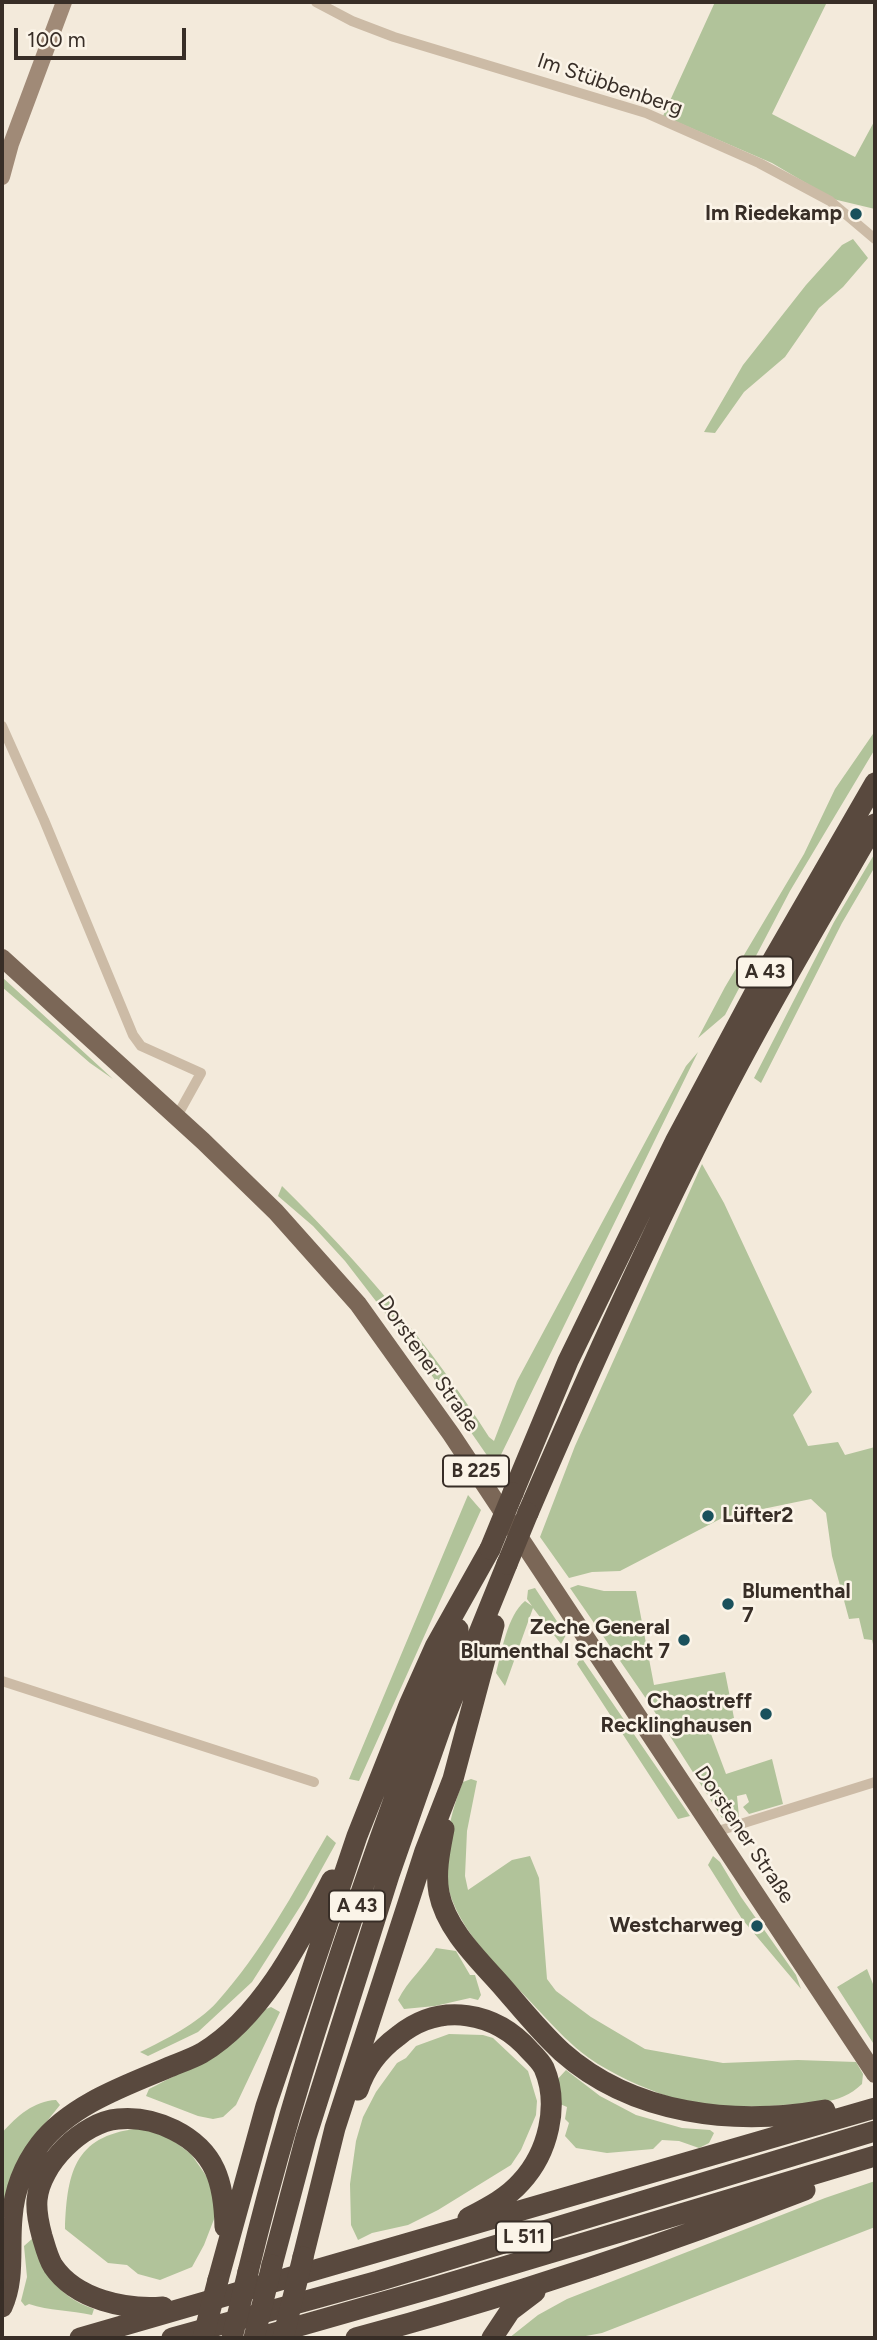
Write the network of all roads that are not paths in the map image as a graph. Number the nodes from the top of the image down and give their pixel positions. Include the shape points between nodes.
1 (64, 2) edge
2 (316, 2) edge
3 (2, 177) edge
4 (875, 239) edge
5 (2, 726) edge
6 (875, 783) edge
7 (875, 824) edge
8 (2, 958) edge
9 (176, 1118) junction
10 (490, 1549) junction
11 (507, 1564) junction
12 (2, 1681) edge
13 (453, 1780) junction
14 (314, 1782) dead end
15 (875, 1782) edge
16 (715, 1832) junction
17 (357, 1836) junction
18 (875, 2074) edge
19 (875, 2100) edge
20 (875, 2108) edge
21 (875, 2131) edge
22 (875, 2158) edge
23 (310, 2228) junction
24 (432, 2238) junction
25 (226, 2248) junction
26 (586, 2270) junction
27 (197, 2304) junction
28 (2, 2307) edge
29 (80, 2338) edge
30 (172, 2338) edge
31 (203, 2338) edge
32 (232, 2338) edge
33 (255, 2338) edge
34 (283, 2338) edge
35 (356, 2338) edge
36 (492, 2338) edge

1 - 3 street
2 - 4 street, Im Stübbenberg via 394,37 646,113 759,163 830,201
5 - 9 street via 133,1035 141,1046 201,1073
6 - 10 highway, A 43, bridge via 761,981 676,1142 568,1360
7 - 11 highway, A 43, bridge via 706,1126 605,1334
8 - 9 main road, Dorstener Straße / B 225
9 - 16 main road, Dorstener Straße / B 225 via 276,1212 358,1304 451,1434
10 - 17 highway via 430,1658
10 - 32 highway, A 43, bridge via 418,1732 317,2025
11 - 13 highway
11 - 33 highway, A 43, bridge via 442,1724 389,1875 306,2137
12 - 14 street
13 - 19 highway via 454,1796 438,1859 440,1894 454,1927 539,2028 585,2070 639,2099 696,2113 785,2115
13 - 23 highway via 367,2026
15 - 16 street
16 - 18 main road, Dorstener Straße / B 225
17 - 25 highway via 285,2044
17 - 28 highway via 268,1990 224,2039 199,2055 97,2099 41,2142 16,2194 8,2294
20 - 24 highway
21 - 30 highway, L 511 via 378,2281
22 - 26 highway via 747,2213
22 - 33 highway, L 511
23 - 24 highway via 363,2074 384,2046 408,2027 430,2018 483,2018 518,2038 543,2066 550,2093 546,2142 522,2181 509,2192
23 - 34 highway, bridge
24 - 27 highway
25 - 27 highway via 225,2198 218,2174 206,2152 159,2123 114,2119 78,2135 46,2171 37,2198 37,2217 53,2265 65,2280 119,2305
25 - 31 highway, bridge
26 - 35 highway
26 - 36 highway via 532,2292 510,2311
27 - 29 highway

